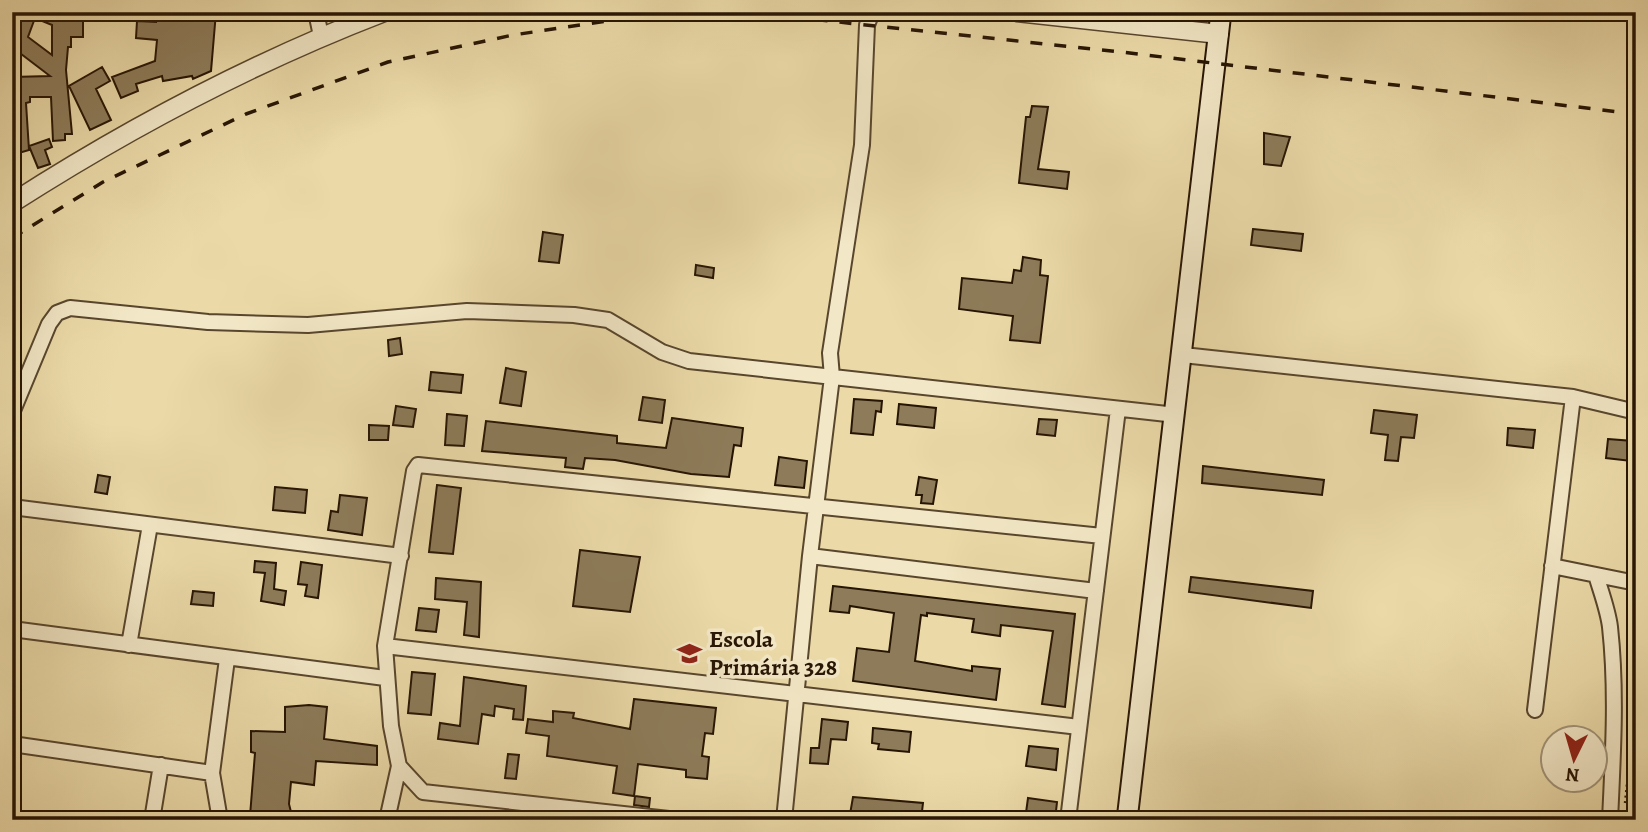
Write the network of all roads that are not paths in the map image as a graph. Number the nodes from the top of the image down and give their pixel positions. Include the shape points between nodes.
1 (316, 12) edge
2 (384, 12) edge
3 (872, 12) edge
4 (1017, 12) edge
5 (1221, 20) edge
6 (321, 36) junction
7 (12, 203) edge
8 (1183, 355) junction
9 (832, 377) junction
10 (1573, 397) junction
11 (1118, 409) junction
12 (1636, 412) edge
13 (12, 413) edge
14 (1176, 415) junction
15 (816, 506) junction
16 (12, 507) edge
17 (150, 525) junction
18 (1102, 536) junction
19 (401, 556) junction
20 (810, 556) junction
21 (1552, 566) junction
22 (1596, 575) junction
23 (1636, 583) edge
24 (1096, 591) junction
25 (12, 629) edge
26 (129, 645) junction
27 (385, 646) junction
28 (227, 659) junction
29 (385, 678) junction
30 (797, 694) junction
31 (1535, 710) dead end
32 (1079, 727) junction
33 (12, 744) edge
34 (160, 765) junction
35 (399, 766) junction
36 (212, 773) junction
37 (152, 820) edge
38 (219, 820) edge
39 (387, 820) edge
40 (678, 820) edge
41 (784, 820) edge
42 (1068, 820) edge
43 (1127, 820) edge
44 (1610, 820) edge

1 - 6 street
2 - 6 street
3 - 9 street via 867,25 862,145 830,353
4 - 5 street
5 - 8 main road
6 - 7 street via 160,116
8 - 10 street
8 - 14 main road
9 - 11 street
9 - 13 street via 688,361 662,352 608,320 575,315 467,311 308,325 208,322 70,308 57,313 49,324
9 - 15 street
10 - 12 street
10 - 21 street
11 - 14 street
11 - 18 street
14 - 43 main road
15 - 18 street
15 - 19 street via 418,465
15 - 20 street
16 - 17 street
17 - 19 street
17 - 26 street
18 - 24 street
19 - 27 street
20 - 24 street
20 - 30 street
21 - 22 street
21 - 31 street
22 - 23 street
22 - 44 street via 1610,624 1615,723
24 - 32 street
25 - 26 street
26 - 28 street
27 - 29 street
27 - 30 street
28 - 29 street
28 - 36 street
29 - 35 street
30 - 32 street
30 - 41 street
32 - 42 street
33 - 34 street
34 - 36 street
34 - 37 street
35 - 39 street
35 - 40 street via 423,792
36 - 38 street

